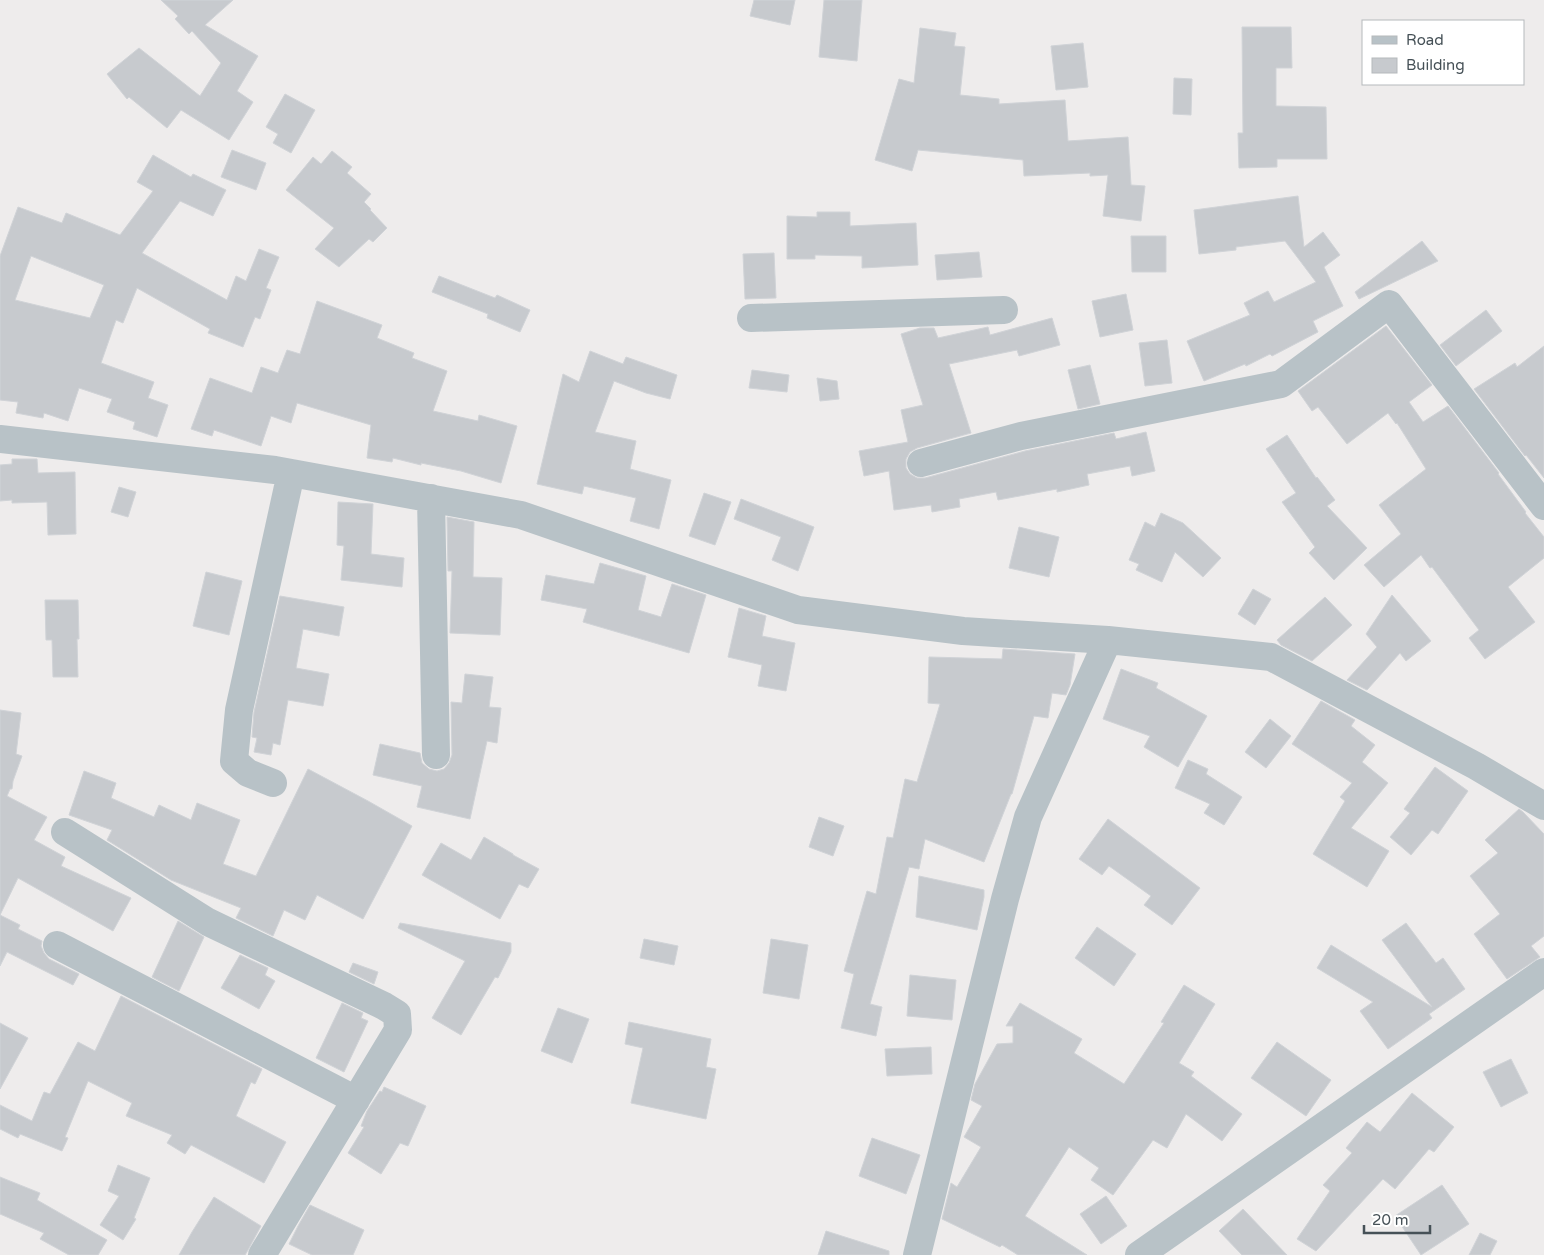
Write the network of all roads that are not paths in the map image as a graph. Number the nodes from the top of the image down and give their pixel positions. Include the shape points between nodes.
1 (1004, 310) dead end
2 (751, 318) dead end
3 (0, 440) edge
4 (921, 463) dead end
5 (291, 472) junction
6 (431, 498) junction
7 (1544, 506) edge
8 (1108, 640) junction
9 (436, 755) dead end
10 (273, 783) dead end
11 (1544, 806) edge
12 (65, 832) dead end
13 (57, 945) dead end
14 (1544, 972) edge
15 (356, 1100) junction
16 (262, 1255) edge
17 (917, 1255) edge
18 (1139, 1255) edge

1 - 2 street
3 - 5 street
4 - 7 street via 1020,436 1281,384 1389,304
5 - 6 street
5 - 10 street via 239,710 234,761 248,773
6 - 8 street via 521,515 798,610 963,631
6 - 9 street
8 - 11 street via 1271,657 1476,766
8 - 17 street via 1028,817 1004,899
12 - 15 street via 208,922 397,1014 398,1030
13 - 15 street
14 - 18 street
15 - 16 street

